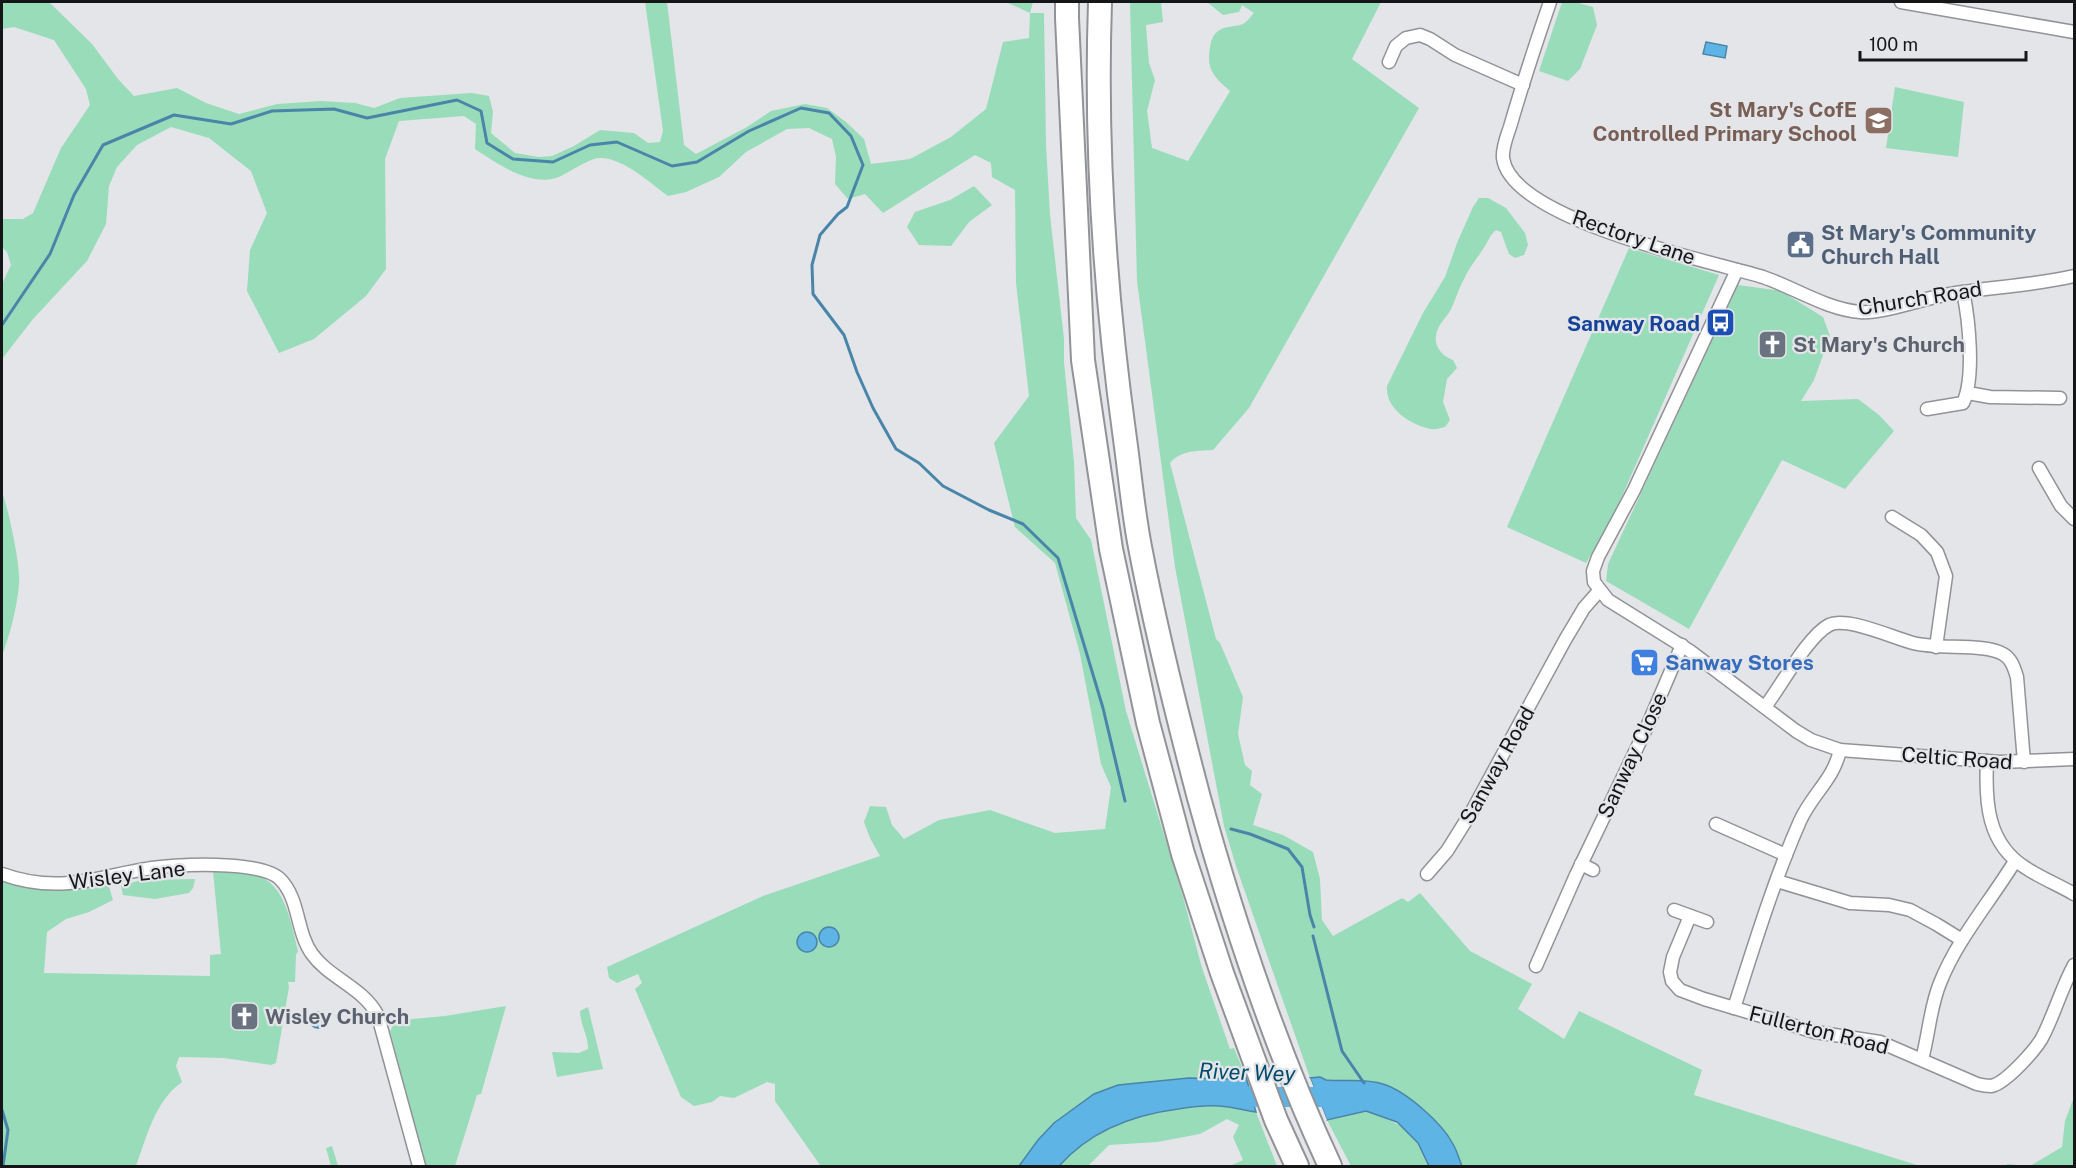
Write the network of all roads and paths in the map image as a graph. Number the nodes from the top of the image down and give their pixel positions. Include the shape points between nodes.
1 (1067, 2) edge
2 (1100, 2) edge
3 (1550, 2) edge
4 (1901, 2) edge
5 (2074, 32) edge
6 (1389, 62) dead end
7 (1523, 85) junction
8 (1737, 270) junction
9 (2074, 276) edge
10 (1963, 291) junction
11 (1968, 393) junction
12 (2060, 398) dead end
13 (1927, 409) dead end
14 (2039, 468) dead end
15 (1892, 517) dead end
16 (2074, 519) edge
17 (1599, 591) junction
18 (1682, 645) junction
19 (1936, 646) junction
20 (1765, 707) junction
21 (1840, 750) junction
22 (2074, 759) edge
23 (1987, 761) junction
24 (2024, 762) junction
25 (1716, 825) dead end
26 (1786, 855) junction
27 (2015, 861) junction
28 (1581, 864) junction
29 (1593, 870) dead end
30 (2, 874) edge
31 (1427, 874) dead end
32 (1777, 881) junction
33 (2074, 894) edge
34 (1674, 910) dead end
35 (1690, 916) junction
36 (1707, 922) dead end
37 (1962, 940) junction
38 (2074, 965) edge
39 (1536, 966) dead end
40 (1734, 1008) junction
41 (1922, 1059) junction
42 (419, 1167) edge
43 (1298, 1167) edge
44 (1330, 1167) edge

1 - 43 highway via 1083,360 1111,549 1148,723 1183,854 1276,1120
2 - 44 highway via 1102,203 1114,354 1139,545 1176,714 1217,862 1248,961 1308,1120
3 - 7 street, Rectory Lane
4 - 5 street
6 - 7 street via 1396,46 1406,38 1420,35
7 - 8 street, Rectory Lane via 1503,157 1515,181 1540,201 1597,228
8 - 10 street, Church Road via 1842,309 1863,312
8 - 17 street via 1598,557 1593,571
9 - 10 street, Church Road
10 - 11 street via 1969,335
11 - 12 street
11 - 13 street via 1964,403
14 - 16 street via 2061,506
15 - 19 street via 1921,535 1938,552 1946,576
17 - 18 street via 1615,605
17 - 31 street, Sanway Road via 1565,640 1454,841
18 - 20 street
18 - 28 street, Sanway Close
19 - 20 street via 1916,644 1856,625 1832,623 1804,650
19 - 24 street via 1981,648 2005,655 2013,664
20 - 21 street via 1811,740
21 - 23 street, Celtic Road
21 - 26 street, Fullerton Road via 1834,770 1801,818
22 - 24 street, Celtic Road
23 - 24 street, Celtic Road
23 - 27 street via 1992,824 2004,850
25 - 26 street
26 - 32 street, Fullerton Road
27 - 33 street
27 - 37 street
28 - 29 street
28 - 39 street, Sanway Close
30 - 42 street, Wisley Lane via 30,882 61,884 154,867 258,868 276,875 291,895 309,951 363,995 378,1016
32 - 37 street via 1850,903 1910,910
32 - 40 street, Fullerton Road
34 - 35 street
35 - 36 street
35 - 40 street via 1673,957 1672,981 1680,990
37 - 41 street via 1939,986
38 - 41 street, Fullerton Road via 2044,1036 2002,1081 1992,1086 1977,1084
40 - 41 street, Fullerton Road via 1815,1032 1880,1042

